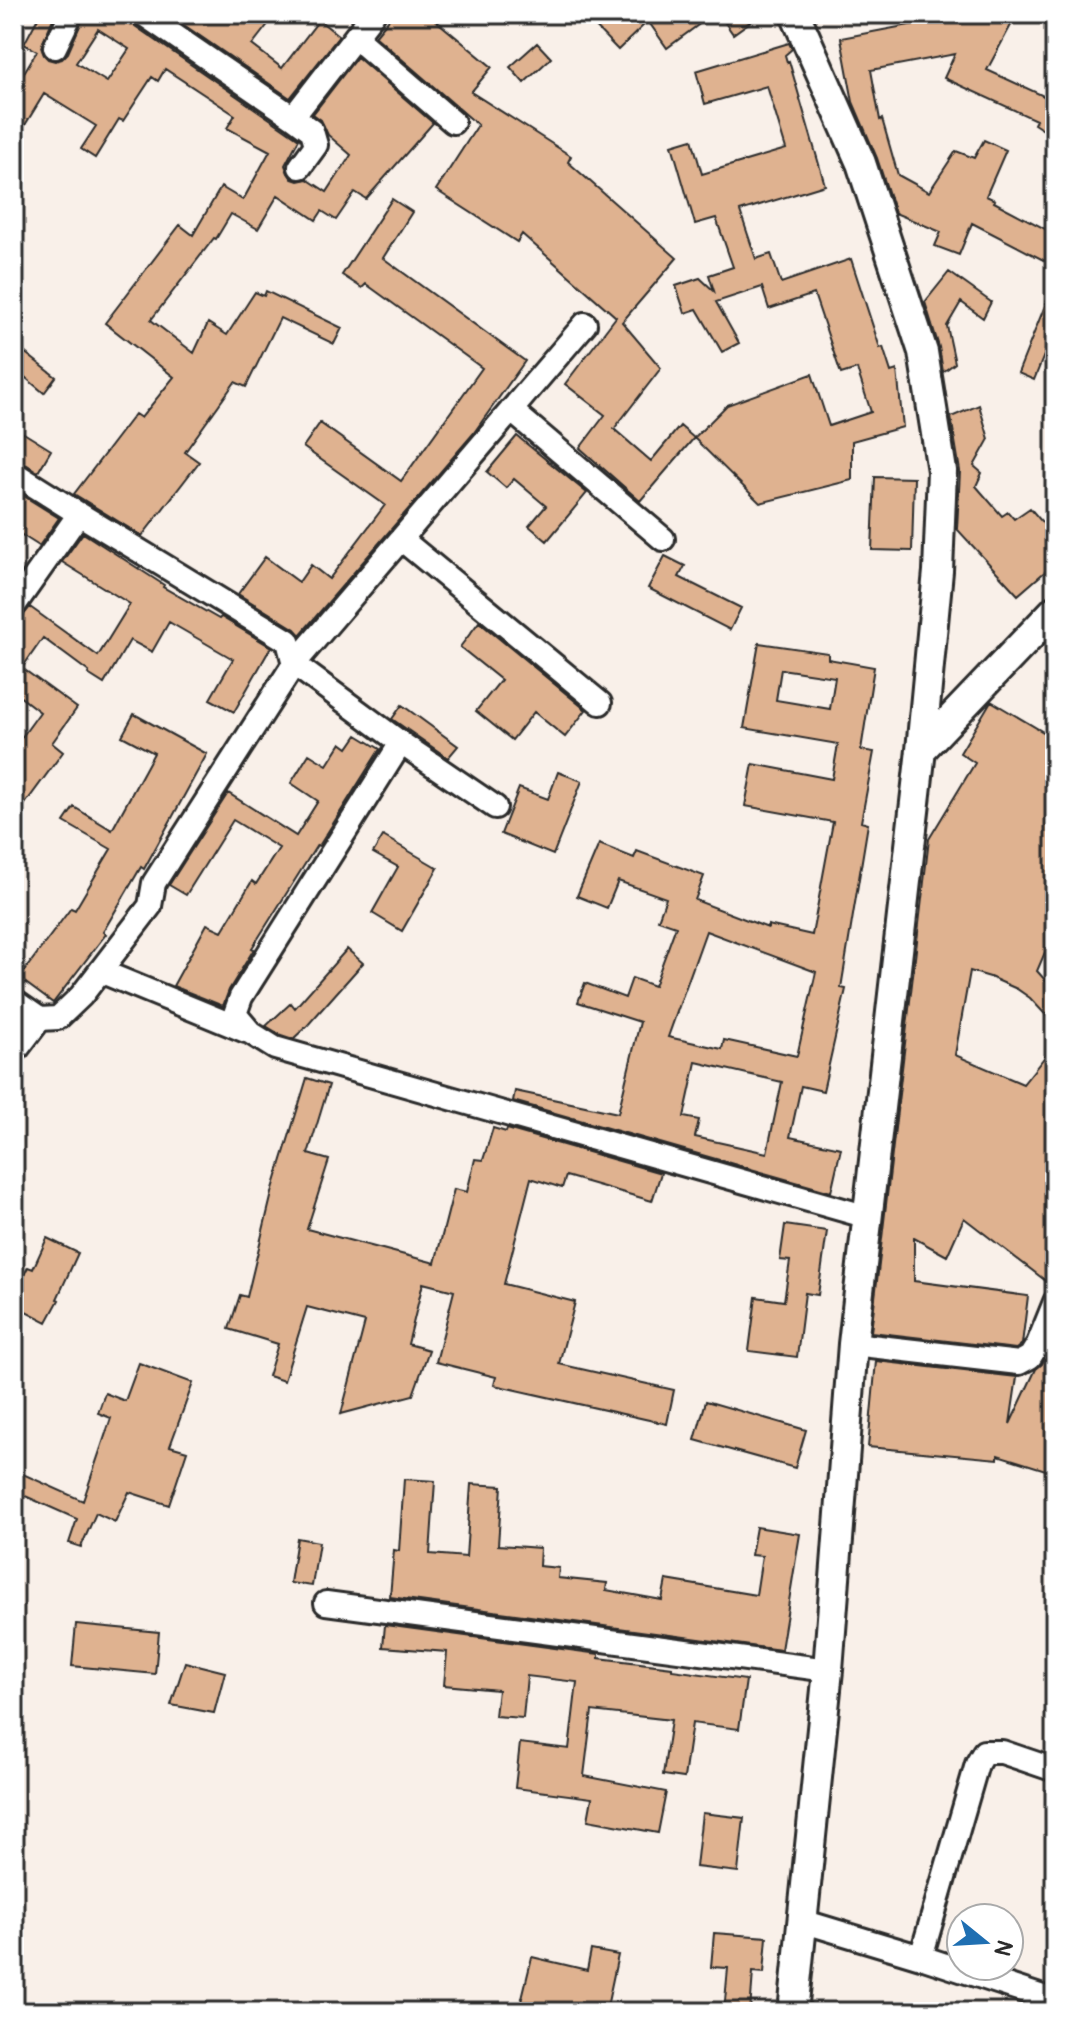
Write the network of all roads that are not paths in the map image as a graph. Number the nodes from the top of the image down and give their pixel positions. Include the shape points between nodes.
1 (71, 14) edge
2 (143, 14) edge
3 (373, 14) edge
4 (795, 14) edge
5 (356, 38) junction
6 (55, 47) dead end
7 (293, 117) junction
8 (453, 122) dead end
9 (300, 167) dead end
10 (585, 324) dead end
11 (511, 410) junction
12 (14, 473) edge
13 (79, 514) junction
14 (401, 539) junction
15 (663, 539) dead end
16 (14, 606) edge
17 (1055, 611) edge
18 (294, 664) junction
19 (600, 703) dead end
20 (401, 743) junction
21 (921, 750) junction
22 (495, 807) dead end
23 (100, 971) junction
24 (14, 1001) edge
25 (40, 1019) junction
26 (251, 1033) junction
27 (14, 1053) edge
28 (868, 1217) junction
29 (1055, 1302) edge
30 (853, 1344) junction
31 (326, 1603) dead end
32 (828, 1670) junction
33 (1055, 1770) edge
34 (802, 1921) junction
35 (921, 1957) junction
36 (1055, 2001) edge
37 (793, 2012) edge

1 - 6 street
2 - 7 street
3 - 5 street
4 - 21 street via 861,163 923,352 942,471
5 - 7 street
5 - 8 street
7 - 9 street via 312,131 316,145
10 - 11 street
11 - 14 street
11 - 15 street
12 - 13 street
13 - 16 street
13 - 18 street via 288,641
14 - 18 street
14 - 19 street
17 - 21 street
18 - 20 street
18 - 23 street via 154,883 150,906
20 - 22 street
20 - 26 street via 241,997 235,1014
21 - 28 street
23 - 25 street via 58,1018
23 - 26 street
24 - 25 street
25 - 27 street
26 - 28 street via 275,1048
28 - 30 street
29 - 30 street via 1038,1344 1019,1363
30 - 32 street
31 - 32 street
32 - 34 street
33 - 35 street via 1002,1752 984,1752
34 - 35 street
34 - 37 street
35 - 36 street

